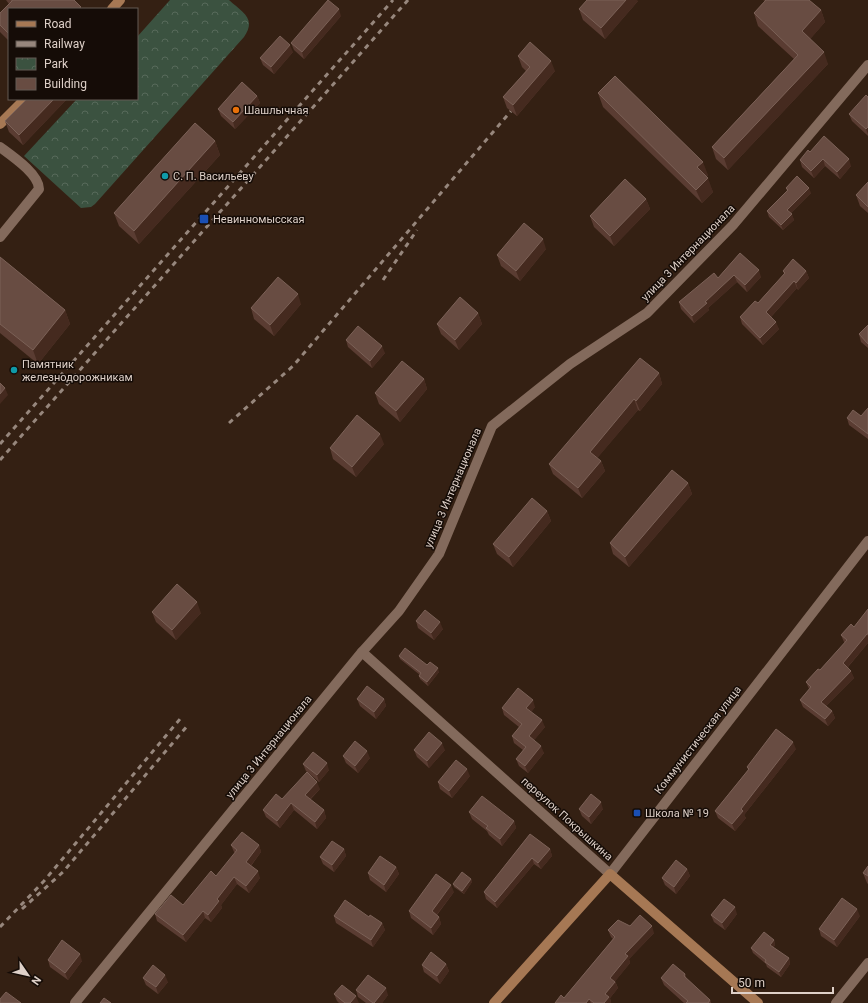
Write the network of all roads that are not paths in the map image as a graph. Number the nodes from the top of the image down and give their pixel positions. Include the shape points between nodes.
1 (120, 0) edge
2 (113, 8) edge
3 (868, 65) edge
4 (24, 100) edge
5 (0, 124) edge
6 (0, 147) edge
7 (0, 238) edge
8 (868, 541) edge
9 (362, 652) junction
10 (610, 874) junction
11 (868, 963) edge
12 (75, 1003) edge
13 (494, 1003) edge
14 (758, 1003) edge
15 (836, 1003) edge

1 - 2 street
3 - 9 street, улица 3 Интернационала via 733,225 647,313 570,364 492,426 439,554 399,611
4 - 5 street
6 - 7 street via 34,176 39,184 39,189
8 - 10 street, Коммунистическая улица
9 - 10 street, переулок Покрышкина
9 - 12 street, улица 3 Интернационала
10 - 13 street, Коммунистическая улица
10 - 14 street, переулок Покрышкина
11 - 15 street

